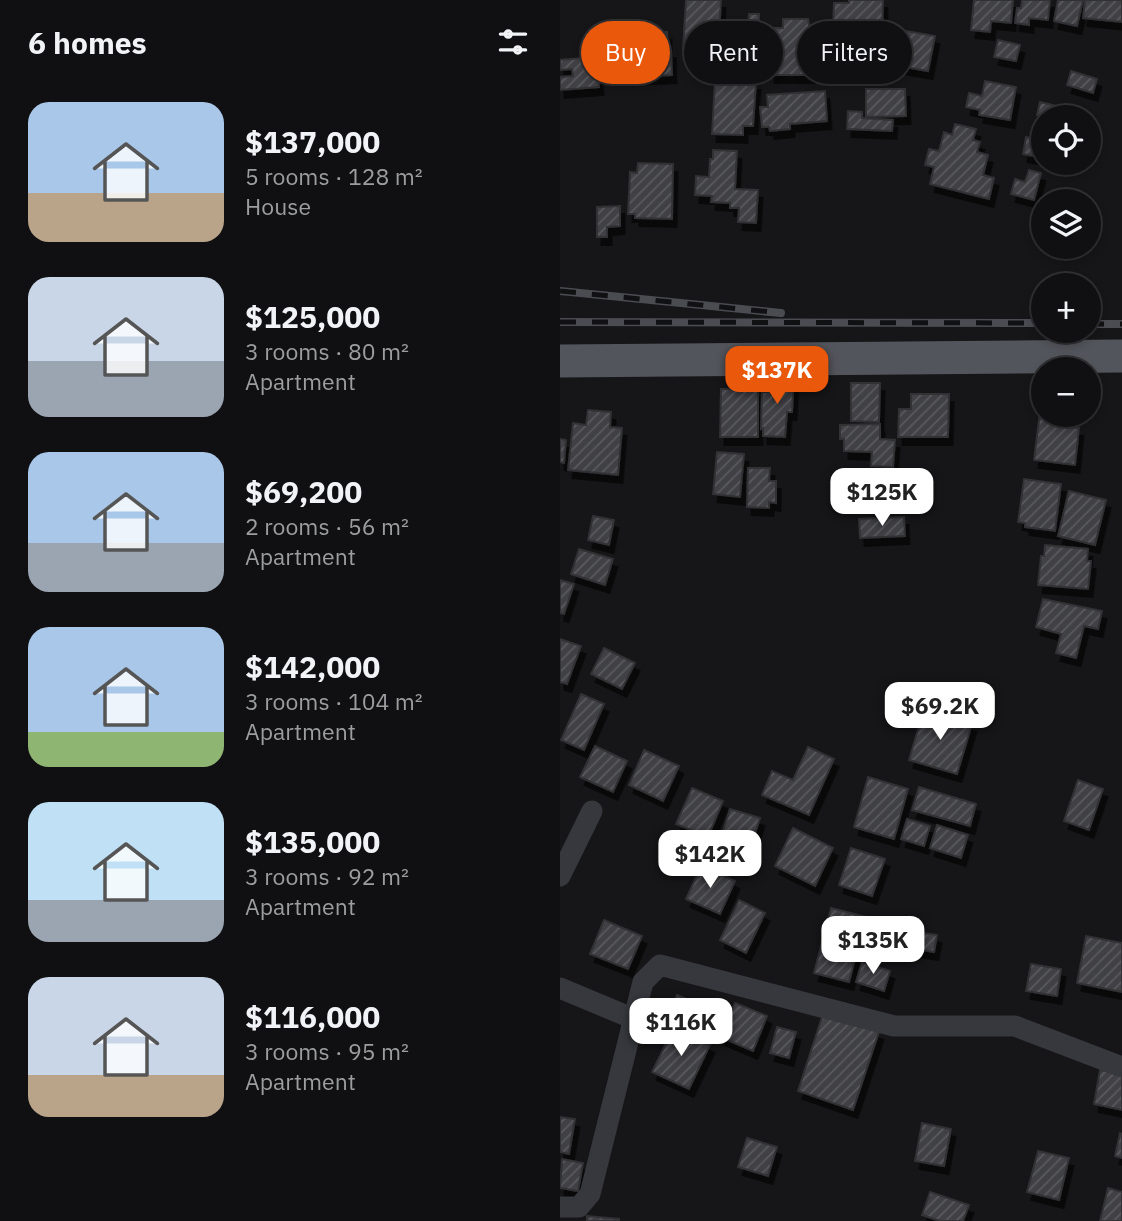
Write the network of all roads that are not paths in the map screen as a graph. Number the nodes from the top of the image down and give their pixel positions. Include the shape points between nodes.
1 (1122, 356) edge
2 (560, 361) edge
3 (592, 811) dead end
4 (560, 876) edge
5 (560, 988) edge
6 (634, 1019) junction
7 (1122, 1067) edge
8 (560, 1207) edge

1 - 2 main road
3 - 4 street
5 - 6 street
6 - 7 street via 643,982 660,965 894,1026 1015,1026
6 - 8 street via 590,1194 579,1207

